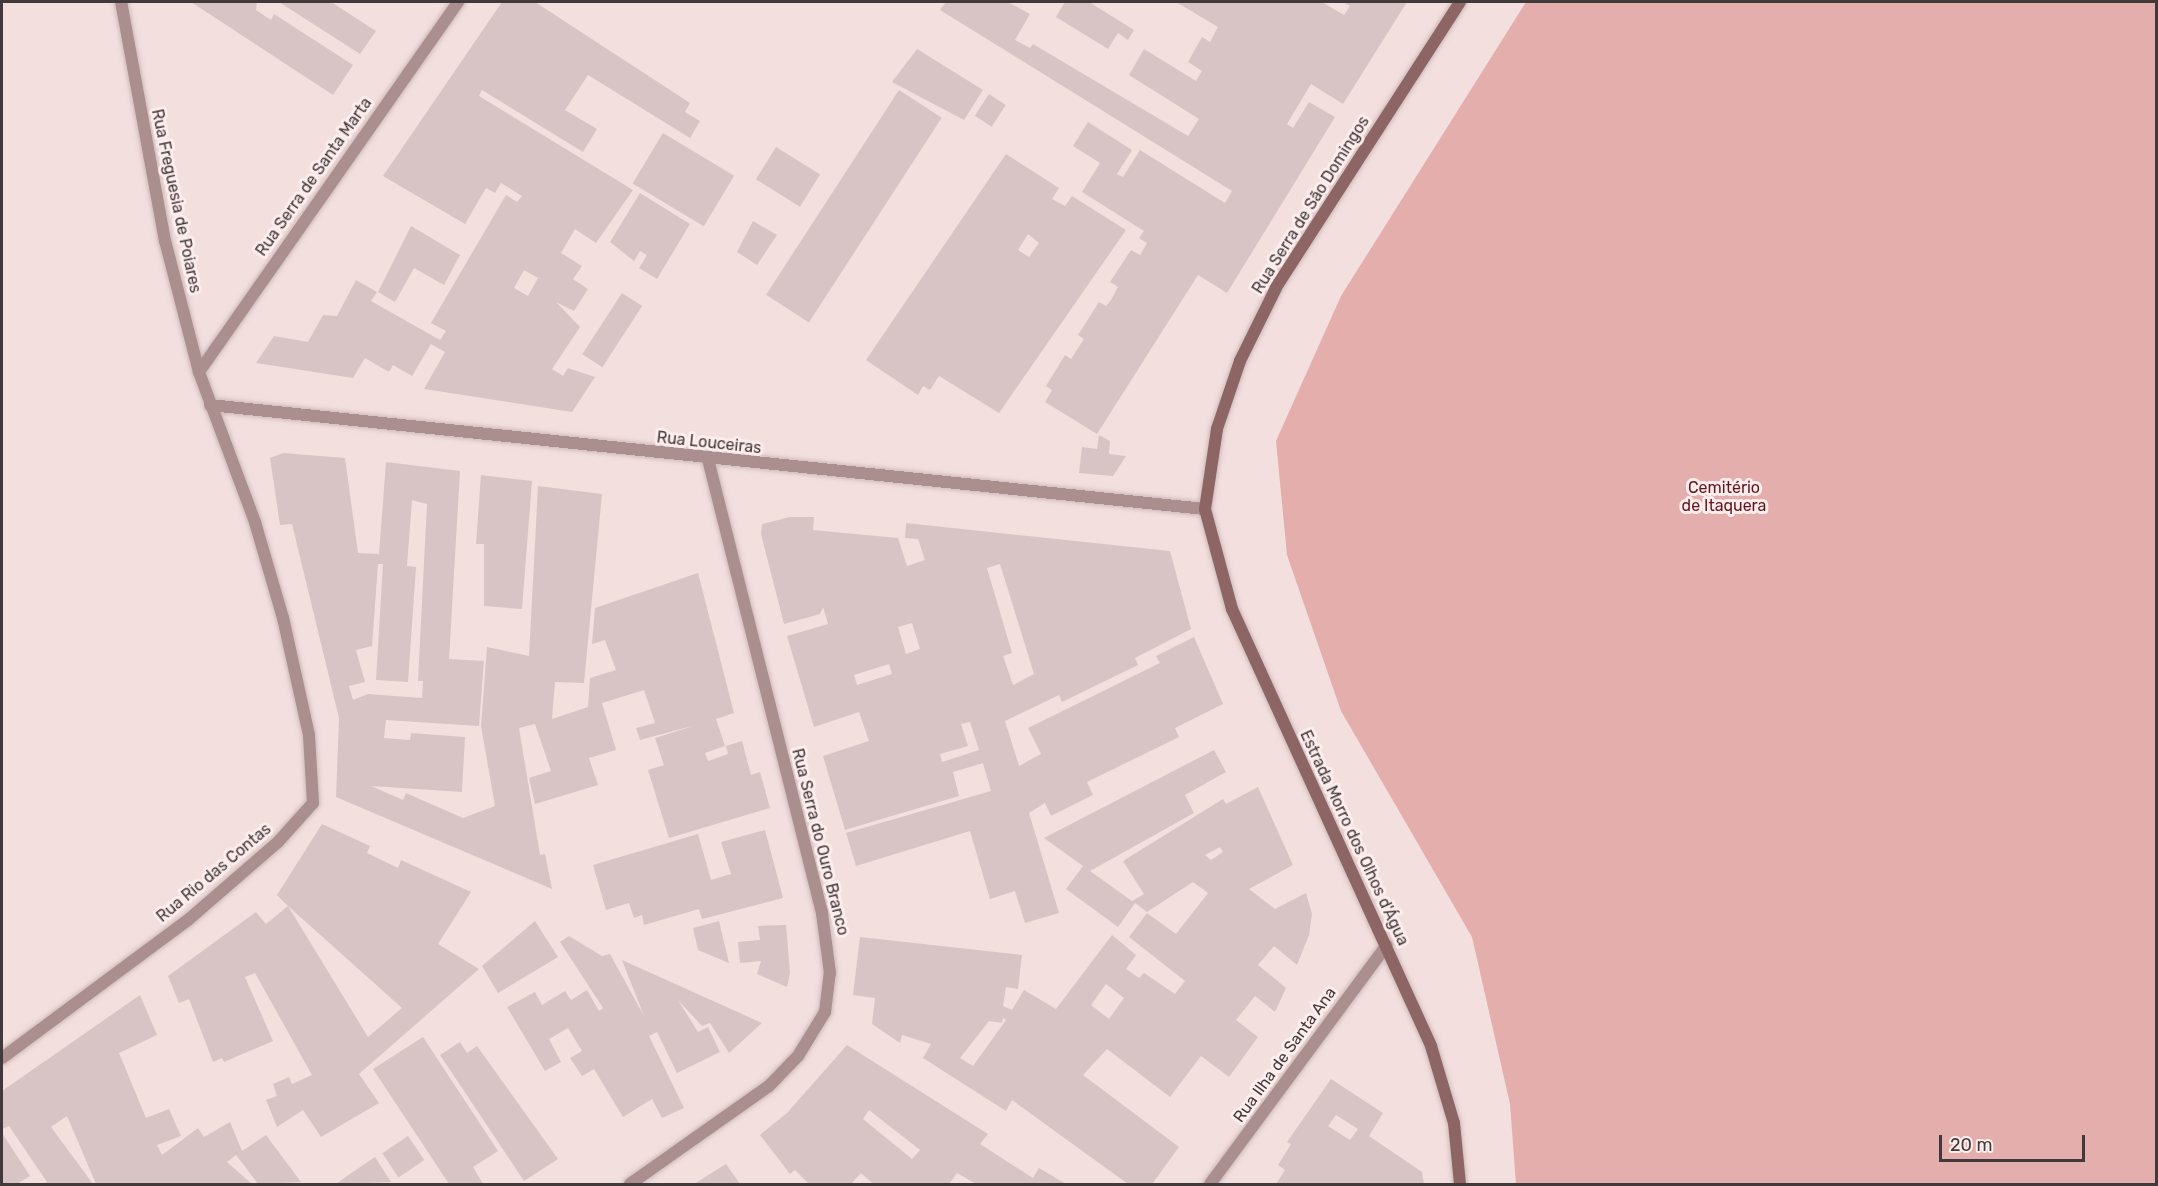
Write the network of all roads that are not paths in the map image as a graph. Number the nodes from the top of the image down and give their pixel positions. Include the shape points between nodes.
1 (121, 2) edge
2 (458, 2) edge
3 (1460, 2) edge
4 (199, 372) junction
5 (210, 405) junction
6 (708, 460) junction
7 (1205, 509) junction
8 (1387, 945) junction
9 (2, 1058) edge
10 (630, 1185) edge
11 (1210, 1185) edge
12 (1460, 1185) edge

1 - 4 street, Rua Freguesia de Poiares via 165,241
2 - 4 street, Rua Serra de Santa Marta
3 - 7 main road, Rua Serra de São Domingos via 1276,288 1240,361 1217,429
4 - 5 street, Rua Freguesia de Poiares
5 - 6 street, Rua Louceiras
5 - 9 street, Rua Rio das Contas via 255,522 283,618 309,735 313,803 278,842 188,920
6 - 7 street, Rua Louceiras
6 - 10 street, Rua Serra do Ouro Branco via 822,913 830,974 825,1012 791,1064 761,1092
7 - 8 main road, Estrada Morro dos Olhos d'Água via 1232,609
8 - 11 street, Rua Ilha de Santa Ana
8 - 12 main road, Estrada Morro dos Olhos d'Água via 1431,1046 1454,1123

